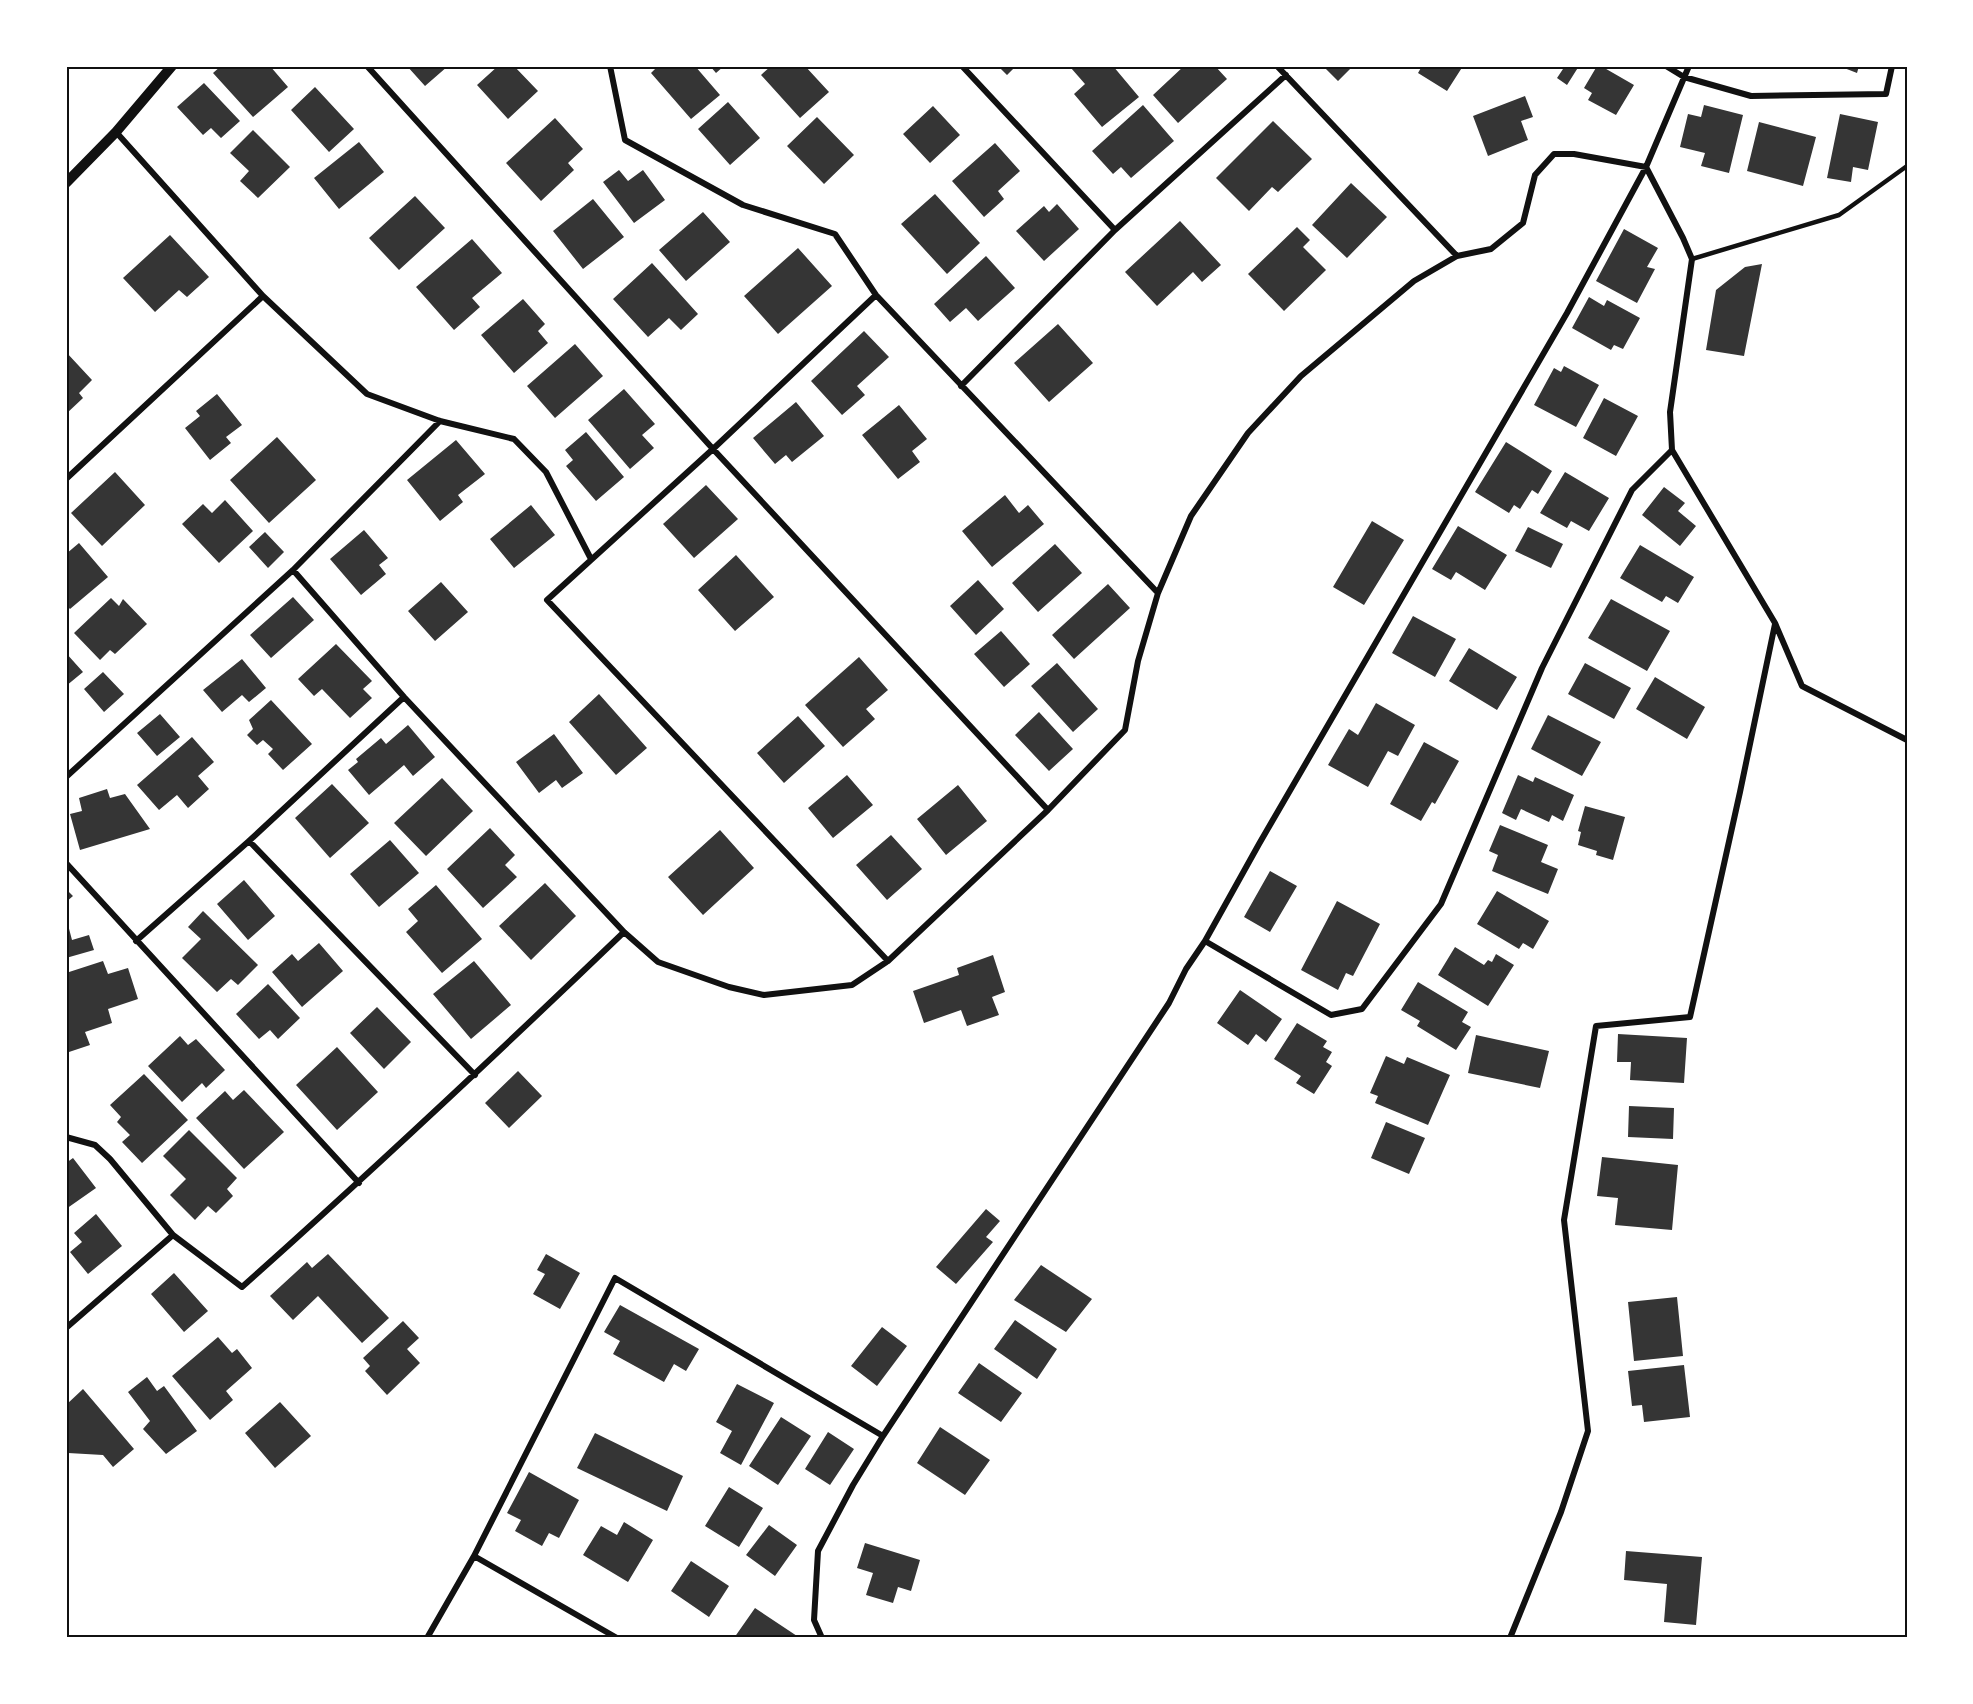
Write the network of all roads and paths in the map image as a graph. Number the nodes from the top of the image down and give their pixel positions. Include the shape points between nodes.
1 (172, 66) edge
2 (367, 66) edge
3 (610, 66) edge
4 (962, 66) edge
5 (1277, 66) edge
6 (1666, 66) edge
7 (1689, 66) edge
8 (1892, 66) edge
9 (1286, 75) junction
10 (1684, 77) junction
11 (116, 132) junction
12 (1907, 166) edge
13 (1646, 167) junction
14 (66, 183) edge
15 (1115, 230) junction
16 (1457, 256) junction
17 (1692, 259) junction
18 (876, 295) junction
19 (263, 296) junction
20 (961, 386) junction
21 (440, 421) junction
22 (713, 449) junction
23 (1672, 450) junction
24 (66, 479) edge
25 (591, 559) junction
26 (293, 570) junction
27 (1158, 593) junction
28 (1775, 623) junction
29 (404, 697) junction
30 (1907, 740) edge
31 (66, 777) edge
32 (1048, 810) junction
33 (249, 841) junction
34 (66, 862) edge
35 (624, 932) junction
36 (136, 941) junction
37 (1205, 941) junction
38 (888, 961) junction
39 (475, 1075) junction
40 (66, 1137) edge
41 (359, 1183) junction
42 (173, 1235) junction
43 (66, 1328) edge
44 (883, 1436) junction
45 (474, 1556) junction
46 (427, 1638) edge
47 (617, 1638) edge
48 (822, 1638) edge
49 (1510, 1638) edge

1 - 11 street
2 - 22 street
3 - 18 street via 626,140 743,205 835,234
4 - 15 street
5 - 9 street
6 - 10 street
7 - 10 street
8 - 10 street via 1886,94 1751,96
9 - 15 street
9 - 16 street
10 - 13 street
11 - 14 street
11 - 19 street
12 - 17 lane via 1839,215
13 - 16 street via 1554,154 1535,175 1522,223 1491,249
13 - 17 street
13 - 37 street via 1567,313
15 - 20 street
16 - 27 street via 1414,281 1301,376 1248,433 1191,516
17 - 23 street via 1671,412
18 - 20 street
18 - 22 street
19 - 21 street via 367,394
19 - 24 street
20 - 27 street
21 - 25 street via 514,439 546,472
21 - 26 street
22 - 25 street
22 - 32 street
23 - 28 street
23 - 37 street via 1632,490 1542,668 1441,904 1362,1009 1331,1015
25 - 38 street via 548,600
26 - 29 street
26 - 31 street
27 - 32 street via 1138,661 1125,730
28 - 30 street via 1802,686
28 - 49 street via 1690,1017 1596,1026 1564,1220 1588,1431 1561,1512
29 - 33 street
29 - 35 street
32 - 38 street
33 - 36 street
33 - 39 street
34 - 36 street
35 - 38 street via 658,962 764,995 852,986
35 - 39 street
36 - 41 street
37 - 44 street via 1169,1003
39 - 41 street
40 - 42 street via 96,1145
41 - 42 street via 242,1287
42 - 43 street
44 - 45 street via 615,1278
44 - 48 street via 818,1551 814,1620
45 - 46 street
45 - 47 street

